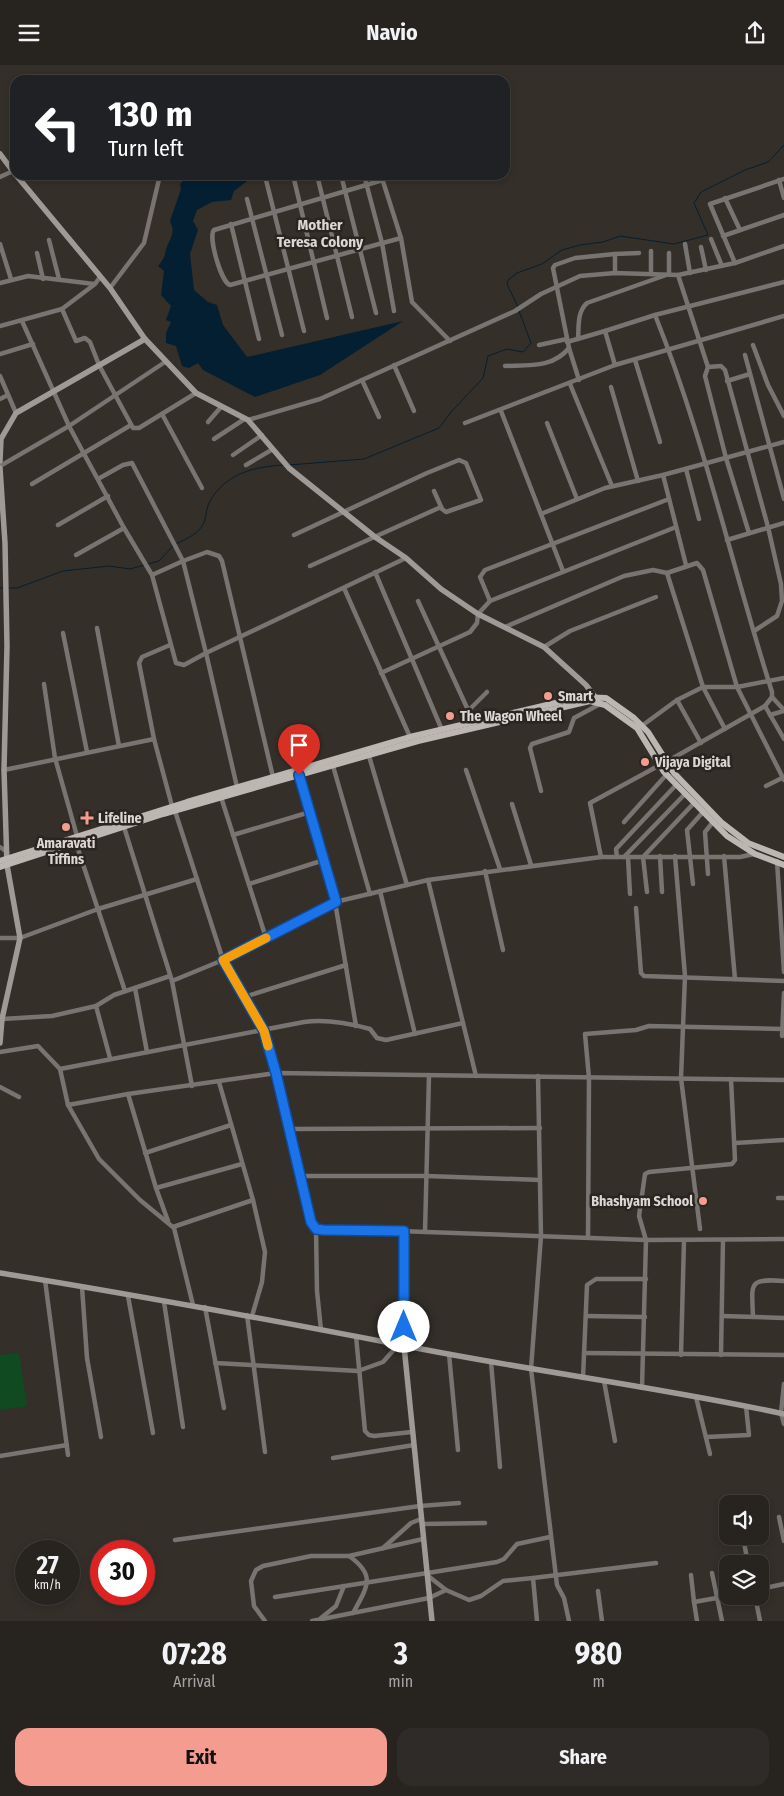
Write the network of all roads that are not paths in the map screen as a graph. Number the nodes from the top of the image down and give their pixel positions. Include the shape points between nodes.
1 (0, 154) edge
2 (10, 167) edge
3 (781, 179) edge
4 (21, 180) edge
5 (159, 180) edge
6 (267, 180) edge
7 (294, 180) edge
8 (318, 180) edge
9 (342, 180) edge
10 (365, 180) edge
11 (375, 180) edge
12 (383, 180) edge
13 (366, 184) junction
14 (345, 190) junction
15 (322, 196) junction
16 (725, 197) junction
17 (784, 198) edge
18 (247, 199) dead end
19 (299, 203) junction
20 (275, 210) junction
21 (784, 215) edge
22 (252, 217) junction
23 (231, 224) junction
24 (740, 230) junction
25 (723, 236) junction
26 (401, 238) junction
27 (711, 239) dead end
28 (49, 240) dead end
29 (382, 243) junction
30 (0, 244) edge
31 (685, 244) dead end
32 (784, 246) edge
33 (701, 247) dead end
34 (360, 249) junction
35 (651, 251) dead end
36 (36, 253) dead end
37 (639, 253) dead end
38 (669, 253) dead end
39 (615, 254) junction
40 (338, 255) junction
41 (312, 261) junction
42 (735, 263) junction
43 (722, 266) junction
44 (289, 268) junction
45 (706, 270) junction
46 (615, 273) junction
47 (690, 273) junction
48 (267, 274) junction
49 (651, 274) junction
50 (669, 274) junction
51 (678, 275) junction
52 (100, 277) junction
53 (11, 279) junction
54 (43, 279) junction
55 (59, 279) junction
56 (245, 280) junction
57 (784, 282) edge
58 (0, 283) edge
59 (95, 284) junction
60 (110, 287) junction
61 (557, 287) junction
62 (689, 306) junction
63 (62, 309) junction
64 (394, 311) dead end
65 (376, 313) dead end
66 (654, 315) junction
67 (784, 316) edge
68 (352, 317) dead end
69 (327, 318) dead end
70 (22, 321) junction
71 (0, 326) edge
72 (304, 331) dead end
73 (605, 331) junction
74 (282, 335) dead end
75 (145, 339) junction
76 (259, 339) dead end
77 (578, 339) junction
78 (700, 339) junction
79 (450, 341) junction
80 (568, 343) junction
81 (33, 344) junction
82 (539, 345) dead end
83 (753, 345) dead end
84 (669, 351) junction
85 (0, 354) edge
86 (745, 355) dead end
87 (634, 360) junction
88 (165, 362) junction
89 (99, 365) junction
90 (394, 365) junction
91 (505, 365) dead end
92 (614, 365) junction
93 (708, 367) junction
94 (750, 374) junction
95 (0, 376) edge
96 (362, 380) junction
97 (579, 380) junction
98 (727, 381) junction
99 (570, 384) junction
100 (611, 387) dead end
101 (53, 393) junction
102 (196, 393) junction
103 (8, 395) junction
104 (114, 395) junction
105 (0, 399) edge
106 (221, 407) junction
107 (414, 411) dead end
108 (501, 411) junction
109 (16, 413) junction
110 (162, 414) junction
111 (784, 416) edge
112 (379, 417) dead end
113 (246, 420) junction
114 (208, 421) dead end
115 (465, 423) dead end
116 (547, 423) dead end
117 (131, 425) junction
118 (68, 426) junction
119 (262, 435) junction
120 (0, 439) edge
121 (214, 439) dead end
122 (660, 442) dead end
123 (784, 443) edge
124 (770, 445) junction
125 (273, 449) junction
126 (83, 452) junction
127 (748, 453) junction
128 (233, 455) dead end
129 (726, 458) junction
130 (0, 461) edge
131 (705, 464) junction
132 (246, 465) dead end
133 (0, 467) edge
134 (686, 469) junction
135 (663, 475) junction
136 (98, 479) junction
137 (638, 481) junction
138 (32, 484) dead end
139 (612, 486) junction
140 (202, 488) dead end
141 (434, 491) dead end
142 (108, 496) junction
143 (577, 499) junction
144 (669, 499) junction
145 (784, 499) edge
146 (441, 507) junction
147 (344, 512) junction
148 (541, 514) junction
149 (699, 519) dead end
150 (784, 523) edge
151 (58, 525) dead end
152 (676, 527) junction
153 (768, 527) junction
154 (124, 528) junction
155 (749, 533) junction
156 (294, 535) dead end
157 (375, 537) junction
158 (727, 540) junction
159 (552, 543) junction
160 (76, 555) dead end
161 (406, 558) junction
162 (183, 561) junction
163 (686, 565) junction
164 (310, 567) dead end
165 (562, 571) junction
166 (376, 573) junction
167 (667, 573) junction
168 (152, 575) junction
169 (344, 587) junction
170 (3, 595) edge
171 (656, 597) dead end
172 (418, 601) dead end
173 (490, 601) junction
174 (478, 614) junction
175 (505, 627) junction
176 (97, 628) dead end
177 (754, 631) junction
178 (63, 633) dead end
179 (239, 639) junction
180 (3, 645) edge
181 (170, 645) junction
182 (439, 646) junction
183 (544, 647) junction
184 (206, 653) junction
185 (410, 659) junction
186 (381, 673) junction
187 (784, 677) edge
188 (768, 682) junction
189 (44, 684) dead end
190 (703, 687) junction
191 (737, 687) junction
192 (488, 692) dead end
193 (772, 697) junction
194 (677, 700) junction
195 (599, 701) junction
196 (765, 706) junction
197 (468, 711) junction
198 (784, 711) edge
199 (3, 713) edge
200 (750, 715) junction
201 (770, 715) junction
202 (474, 723) junction
203 (643, 725) junction
204 (725, 729) junction
205 (442, 730) junction
206 (410, 737) junction
207 (154, 739) junction
208 (784, 739) edge
209 (701, 743) junction
210 (119, 746) junction
211 (87, 752) junction
212 (369, 755) junction
213 (55, 758) junction
214 (663, 764) junction
215 (333, 766) junction
216 (4, 770) junction
217 (466, 770) dead end
218 (299, 775) junction
219 (667, 775) junction
220 (273, 777) junction
221 (784, 778) edge
222 (676, 785) junction
223 (766, 786) dead end
224 (237, 787) junction
225 (541, 791) dead end
226 (685, 794) junction
227 (221, 797) junction
228 (694, 803) junction
229 (512, 804) dead end
230 (173, 809) junction
231 (310, 812) junction
232 (703, 812) junction
233 (624, 822) dead end
234 (712, 822) junction
235 (124, 827) junction
236 (234, 835) junction
237 (76, 840) junction
238 (0, 847) edge
239 (755, 853) junction
240 (660, 856) junction
241 (675, 856) junction
242 (707, 856) junction
243 (724, 856) junction
244 (602, 857) junction
245 (617, 857) junction
246 (626, 857) junction
247 (643, 857) junction
248 (691, 857) junction
249 (784, 857) edge
250 (0, 861) edge
251 (5, 861) edge
252 (324, 861) junction
253 (777, 861) junction
254 (531, 865) junction
255 (784, 865) edge
256 (500, 869) junction
257 (486, 871) junction
258 (708, 874) dead end
259 (197, 879) junction
260 (428, 880) junction
261 (249, 884) junction
262 (693, 884) dead end
263 (408, 885) junction
264 (380, 891) junction
265 (647, 892) dead end
266 (662, 892) dead end
267 (370, 894) junction
268 (630, 894) dead end
269 (146, 895) junction
270 (336, 902) junction
271 (636, 908) dead end
272 (98, 909) junction
273 (0, 938) edge
274 (20, 938) junction
275 (266, 938) junction
276 (503, 950) dead end
277 (223, 960) junction
278 (346, 965) junction
279 (784, 972) edge
280 (685, 976) junction
281 (171, 978) junction
282 (735, 979) junction
283 (784, 981) edge
284 (135, 988) junction
285 (125, 991) junction
286 (784, 993) edge
287 (244, 997) junction
288 (96, 1007) junction
289 (2, 1019) junction
290 (463, 1023) junction
291 (356, 1027) junction
292 (683, 1027) junction
293 (782, 1029) junction
294 (264, 1031) junction
295 (415, 1034) junction
296 (782, 1036) dead end
297 (0, 1043) edge
298 (184, 1045) junction
299 (148, 1051) junction
300 (0, 1052) edge
301 (110, 1057) junction
302 (60, 1069) junction
303 (276, 1073) junction
304 (429, 1075) junction
305 (476, 1076) junction
306 (538, 1076) junction
307 (589, 1078) junction
308 (681, 1078) junction
309 (731, 1079) junction
310 (784, 1080) edge
311 (218, 1082) junction
312 (192, 1086) junction
313 (0, 1087) edge
314 (128, 1094) junction
315 (19, 1097) dead end
316 (68, 1105) junction
317 (231, 1125) junction
318 (428, 1128) junction
319 (540, 1128) junction
320 (290, 1129) junction
321 (784, 1140) edge
322 (735, 1143) junction
323 (145, 1153) junction
324 (242, 1164) junction
325 (692, 1168) junction
326 (300, 1176) junction
327 (427, 1177) junction
328 (540, 1180) junction
329 (156, 1188) junction
330 (253, 1200) junction
331 (174, 1228) junction
332 (316, 1229) junction
333 (700, 1229) dead end
334 (404, 1231) junction
335 (425, 1232) junction
336 (541, 1236) junction
337 (588, 1238) junction
338 (646, 1239) junction
339 (784, 1239) edge
340 (684, 1240) junction
341 (723, 1240) junction
342 (0, 1273) edge
343 (646, 1279) junction
344 (45, 1280) junction
345 (784, 1281) edge
346 (82, 1287) junction
347 (128, 1296) junction
348 (164, 1302) junction
349 (192, 1305) junction
350 (205, 1307) junction
351 (250, 1316) junction
352 (586, 1316) junction
353 (722, 1316) junction
354 (645, 1317) junction
355 (753, 1317) junction
356 (784, 1318) edge
357 (321, 1329) junction
358 (356, 1336) junction
359 (401, 1345) junction
360 (584, 1353) junction
361 (449, 1354) junction
362 (644, 1355) junction
363 (681, 1355) junction
364 (721, 1355) junction
365 (784, 1355) edge
366 (491, 1362) junction
367 (215, 1363) junction
368 (255, 1365) junction
369 (531, 1369) junction
370 (358, 1371) junction
371 (583, 1378) junction
372 (604, 1381) junction
373 (784, 1384) edge
374 (642, 1388) junction
375 (696, 1397) junction
376 (746, 1406) junction
377 (224, 1408) dead end
378 (783, 1413) edge
379 (784, 1424) edge
380 (183, 1427) dead end
381 (412, 1432) junction
382 (153, 1433) dead end
383 (101, 1437) dead end
384 (706, 1437) junction
385 (614, 1441) dead end
386 (67, 1445) junction
387 (414, 1445) junction
388 (458, 1450) dead end
389 (265, 1452) dead end
390 (710, 1454) dead end
391 (68, 1455) dead end
392 (0, 1456) edge
393 (333, 1458) dead end
394 (500, 1467) dead end
395 (459, 1503) dead end
396 (420, 1506) junction
397 (779, 1517) dead end
398 (421, 1521) junction
399 (485, 1523) dead end
400 (550, 1537) junction
401 (423, 1539) junction
402 (175, 1540) dead end
403 (784, 1541) edge
404 (382, 1548) junction
405 (348, 1556) junction
406 (656, 1563) dead end
407 (426, 1573) junction
408 (712, 1573) dead end
409 (555, 1575) junction
410 (691, 1575) dead end
411 (532, 1578) junction
412 (366, 1583) junction
413 (784, 1584) edge
414 (344, 1586) junction
415 (769, 1587) edge
416 (446, 1590) junction
417 (598, 1591) dead end
418 (275, 1597) dead end
419 (429, 1598) junction
420 (717, 1598) junction
421 (694, 1602) junction
422 (757, 1605) edge
423 (353, 1613) junction
424 (315, 1620) edge
425 (265, 1621) edge
426 (432, 1621) edge
427 (537, 1621) edge
428 (568, 1621) edge
429 (602, 1621) edge
430 (697, 1621) edge
431 (722, 1621) edge
432 (760, 1621) edge

1 - 2 street
3 - 16 street
3 - 17 street
4 - 52 street
5 - 60 street via 144,243
6 - 20 street
7 - 19 street
8 - 15 street
9 - 14 street
10 - 13 street
11 - 13 street
12 - 26 street
13 - 14 street
13 - 29 street
14 - 15 street
14 - 34 street
15 - 19 street
15 - 40 street
16 - 24 street
16 - 25 street via 710,204
18 - 22 street
19 - 20 street
19 - 41 street
20 - 22 street
20 - 44 street
21 - 24 street
22 - 23 street
22 - 48 street
23 - 56 street
23 - 56 street via 214,230 211,237 225,283 230,285
24 - 25 street
25 - 42 street
26 - 29 street
26 - 79 street via 412,302
27 - 43 street
28 - 55 street
29 - 34 street
29 - 64 street
30 - 53 street
31 - 47 street
32 - 42 street
33 - 45 street
34 - 40 street
34 - 65 street
35 - 49 street
36 - 54 street
37 - 39 street
38 - 50 street
39 - 46 street
39 - 61 street via 575,258 555,265
40 - 41 street
40 - 68 street
41 - 44 street
41 - 69 street
42 - 43 street
43 - 45 street
44 - 48 street
44 - 72 street
45 - 47 street
46 - 49 street
46 - 61 street via 580,276
47 - 51 street
48 - 56 street
48 - 74 street
49 - 50 street
50 - 51 street
50 - 77 street via 587,303 579,312
51 - 62 street
52 - 59 street
52 - 60 street
53 - 54 street via 28,276
53 - 58 street
54 - 55 street
55 - 59 street
56 - 76 street
57 - 62 street
59 - 63 street
60 - 75 street
61 - 79 street via 516,311
61 - 80 street
62 - 66 street
62 - 78 street
63 - 70 street
63 - 89 street via 76,341 88,340
66 - 73 street
66 - 84 street
67 - 78 street
70 - 71 street
70 - 81 street
73 - 77 street
73 - 92 street
75 - 88 street
75 - 89 street
77 - 80 street
78 - 84 street
78 - 93 street
79 - 90 street
80 - 82 street
80 - 91 street via 559,358 548,363
80 - 97 street
81 - 85 street
81 - 101 street
83 - 111 street
84 - 87 street
84 - 131 street
86 - 94 street
87 - 92 street
87 - 122 street
88 - 102 street
88 - 104 street
89 - 101 street
89 - 104 street
90 - 96 street
90 - 107 street
92 - 97 street
93 - 98 street via 724,368
93 - 129 street via 705,376
94 - 98 street
94 - 124 street
95 - 103 street
96 - 112 street
96 - 113 street via 320,399
97 - 99 street
98 - 127 street
99 - 108 street
99 - 139 street
100 - 137 street
101 - 109 street
101 - 118 street
102 - 106 street
102 - 110 street
103 - 105 street
103 - 109 street
104 - 117 street
104 - 118 street
106 - 113 street
106 - 114 street
108 - 115 street
108 - 148 street
109 - 120 street
110 - 117 street via 136,429
110 - 140 street
113 - 119 street
113 - 121 street
116 - 143 street
117 - 126 street
118 - 126 street
118 - 133 street
119 - 125 street
119 - 128 street
120 - 130 street
123 - 124 street
124 - 127 street
124 - 145 street
125 - 132 street
125 - 147 street via 289,469
126 - 136 street
126 - 138 street
127 - 129 street
127 - 153 street
129 - 131 street
129 - 155 street
131 - 134 street
131 - 158 street
133 - 170 street via 5,543
134 - 135 street
134 - 149 street
135 - 137 street
135 - 144 street
136 - 142 street
136 - 162 street via 132,463
137 - 139 street
139 - 143 street
141 - 146 street
142 - 151 street
142 - 154 street
143 - 148 street
144 - 152 street
144 - 159 street
146 - 147 street via 448,512 481,500 464,461 427,473
146 - 157 street
147 - 156 street
147 - 157 street
148 - 159 street
150 - 153 street
152 - 163 street
152 - 165 street
153 - 155 street
153 - 177 street via 782,601 777,616
154 - 160 street
154 - 168 street
155 - 158 street
157 - 161 street
157 - 164 street
158 - 177 street
159 - 165 street
159 - 173 street via 482,572 480,577
161 - 166 street
161 - 174 street via 441,589
162 - 168 street
162 - 179 street via 207,552 219,556
162 - 184 street
163 - 167 street
163 - 191 street via 697,563 703,570
165 - 173 street
166 - 169 street
166 - 185 street
167 - 175 street via 653,570 624,576
167 - 190 street
168 - 181 street
169 - 179 street
169 - 186 street
170 - 180 street
171 - 183 street via 570,631
172 - 182 street
173 - 174 street
174 - 175 street
174 - 182 street via 474,628
175 - 183 street
176 - 210 street
177 - 188 street
178 - 211 street
179 - 184 street
179 - 220 street
180 - 199 street
181 - 184 street via 179,665 192,662
181 - 207 street via 142,657 139,663
182 - 185 street
182 - 197 street
183 - 195 street
184 - 224 street
185 - 186 street
185 - 205 street
186 - 206 street
187 - 188 street
188 - 191 street
188 - 193 street
189 - 213 street
190 - 191 street
190 - 194 street
190 - 204 street
191 - 200 street
192 - 197 street
193 - 196 street
193 - 198 street
194 - 203 street
194 - 209 street
195 - 202 main road via 581,697
195 - 203 main road via 613,702
195 - 212 main road via 582,702
195 - 214 main road via 636,728
195 - 225 street via 574,718 569,732 532,744 530,748
196 - 200 street
196 - 201 street
197 - 202 street
198 - 201 street
199 - 216 street
200 - 204 street
200 - 221 street
201 - 208 street
202 - 205 main road
203 - 214 main road
204 - 209 street
205 - 206 main road
206 - 220 main road
207 - 210 street
207 - 230 street
209 - 214 street
210 - 211 street
211 - 213 street
212 - 215 main road
212 - 263 street
213 - 216 street
213 - 237 street
214 - 219 main road
214 - 244 street via 590,803
214 - 249 main road via 740,838
215 - 218 main road
215 - 267 street
216 - 251 street
217 - 256 street
218 - 227 main road
218 - 231 street
219 - 222 main road
219 - 233 street
220 - 224 main road
221 - 223 street
222 - 226 main road
222 - 245 street via 616,849
224 - 230 main road
226 - 228 main road
226 - 246 street
227 - 230 main road
227 - 236 street
228 - 232 main road
228 - 247 street
229 - 254 street
230 - 235 main road
230 - 237 main road
230 - 259 street
231 - 236 street
231 - 252 street
232 - 234 main road
232 - 248 street via 688,828
234 - 239 main road via 727,836
234 - 242 street via 705,832
235 - 237 main road
235 - 269 street
236 - 261 street
237 - 251 main road
237 - 272 street
238 - 251 street
239 - 243 street via 740,857
239 - 253 main road
240 - 241 street
240 - 247 street
240 - 266 street
241 - 248 street
241 - 280 street
242 - 243 street
242 - 248 street
242 - 258 street
243 - 282 street
244 - 245 street
244 - 254 street
245 - 246 street
246 - 247 street
246 - 268 street
247 - 265 street
248 - 262 street
250 - 251 main road
251 - 274 street
252 - 261 street
252 - 270 street
253 - 255 main road
253 - 279 street
254 - 256 street
256 - 257 street
257 - 260 street
257 - 276 street
259 - 269 street
259 - 277 street
260 - 263 street
260 - 290 street
261 - 275 street
263 - 264 street
264 - 267 street
264 - 295 street
267 - 270 street
269 - 272 street
269 - 281 street
270 - 275 street
270 - 278 street
271 - 280 street via 641,973 648,978
272 - 274 street
272 - 285 street
273 - 274 street
274 - 289 street
275 - 277 street
277 - 281 street
277 - 287 street
278 - 287 street
278 - 291 street
280 - 282 street
280 - 292 street
281 - 284 street
281 - 298 street
282 - 283 street
284 - 285 street
284 - 299 street
285 - 288 street
286 - 293 street
287 - 294 street
288 - 289 street via 52,1016
288 - 301 street
289 - 297 street
290 - 295 street
290 - 305 street
291 - 294 street via 321,1020
291 - 295 street via 370,1029 377,1038 386,1040
292 - 293 street
292 - 307 street via 649,1026 584,1035
292 - 308 street
293 - 296 street
294 - 298 street
294 - 303 street
298 - 299 street
298 - 312 street
299 - 301 street
300 - 302 street via 38,1046
301 - 302 street
302 - 316 street
303 - 304 street
303 - 311 street
303 - 320 street
304 - 305 street
304 - 318 street
305 - 306 street
306 - 307 street
306 - 319 street
307 - 308 street
307 - 337 street
308 - 309 street
308 - 325 street
309 - 310 street
309 - 322 street
311 - 312 street
311 - 317 street
312 - 314 street
313 - 315 street
314 - 316 street
314 - 323 street
316 - 331 street via 99,1159
317 - 323 street
317 - 324 street
318 - 319 street
318 - 320 street
318 - 327 street
319 - 328 street
320 - 326 street
321 - 322 street
322 - 325 street via 735,1161 732,1164
323 - 329 street
324 - 329 street
324 - 330 street
325 - 333 street
325 - 338 street via 644,1174 639,1216
326 - 327 street
326 - 332 street via 311,1222
327 - 328 street
327 - 335 street
328 - 336 street
329 - 331 street via 164,1215
330 - 331 street
330 - 351 street via 266,1252 262,1282
331 - 349 street
332 - 334 street
332 - 357 street
334 - 335 street
334 - 359 street
335 - 336 street
336 - 337 street
336 - 369 street
337 - 338 street
338 - 340 street
338 - 343 street
339 - 341 street
340 - 341 street
340 - 363 street
341 - 353 street
342 - 344 street
343 - 352 street via 590,1281 587,1285
343 - 354 street
344 - 346 street
344 - 386 street
345 - 355 street via 762,1279 756,1282 752,1287
346 - 347 street
346 - 383 street via 87,1358
347 - 348 street
347 - 382 street
348 - 349 street
348 - 380 street
349 - 350 street
350 - 351 street
350 - 367 street
351 - 357 street
351 - 368 street
352 - 354 street
352 - 360 street
353 - 355 street
353 - 364 street
354 - 362 street
355 - 356 street
357 - 358 street
358 - 359 street
358 - 370 street
359 - 361 street
359 - 370 street via 383,1362
359 - 381 street
360 - 362 street
360 - 371 street
361 - 366 street
361 - 388 street
362 - 363 street
362 - 374 street
363 - 364 street
364 - 365 street
366 - 369 street
366 - 394 street
367 - 368 street
367 - 377 street
368 - 370 street
368 - 389 street
369 - 371 street
369 - 400 street
370 - 381 street via 365,1431 369,1435
371 - 372 street
372 - 374 street
372 - 385 street
373 - 378 street
374 - 375 street
375 - 376 street
375 - 384 street
376 - 378 street
376 - 384 street via 749,1435
378 - 379 street
381 - 387 street
384 - 390 street
386 - 391 street
386 - 392 street
387 - 393 street
387 - 396 street
395 - 396 street
396 - 398 street
396 - 402 street
397 - 403 street
398 - 399 street
398 - 401 street
398 - 404 street via 411,1523
400 - 407 street via 517,1544 501,1561
400 - 409 street
401 - 404 street
401 - 407 street
404 - 405 street
405 - 412 street via 365,1569
405 - 425 street via 311,1556 272,1563 256,1570 251,1581 252,1598
406 - 409 street
407 - 412 street
407 - 416 street
407 - 419 street
408 - 420 street
409 - 411 street
409 - 428 street
410 - 421 street
411 - 416 street via 503,1581 469,1600
411 - 427 street
412 - 414 street
412 - 423 street
413 - 415 street
414 - 418 street
414 - 424 street via 336,1606
416 - 419 street
417 - 429 street
419 - 423 street
419 - 426 street
420 - 421 street
420 - 431 street
421 - 430 street
422 - 432 street
423 - 424 street

